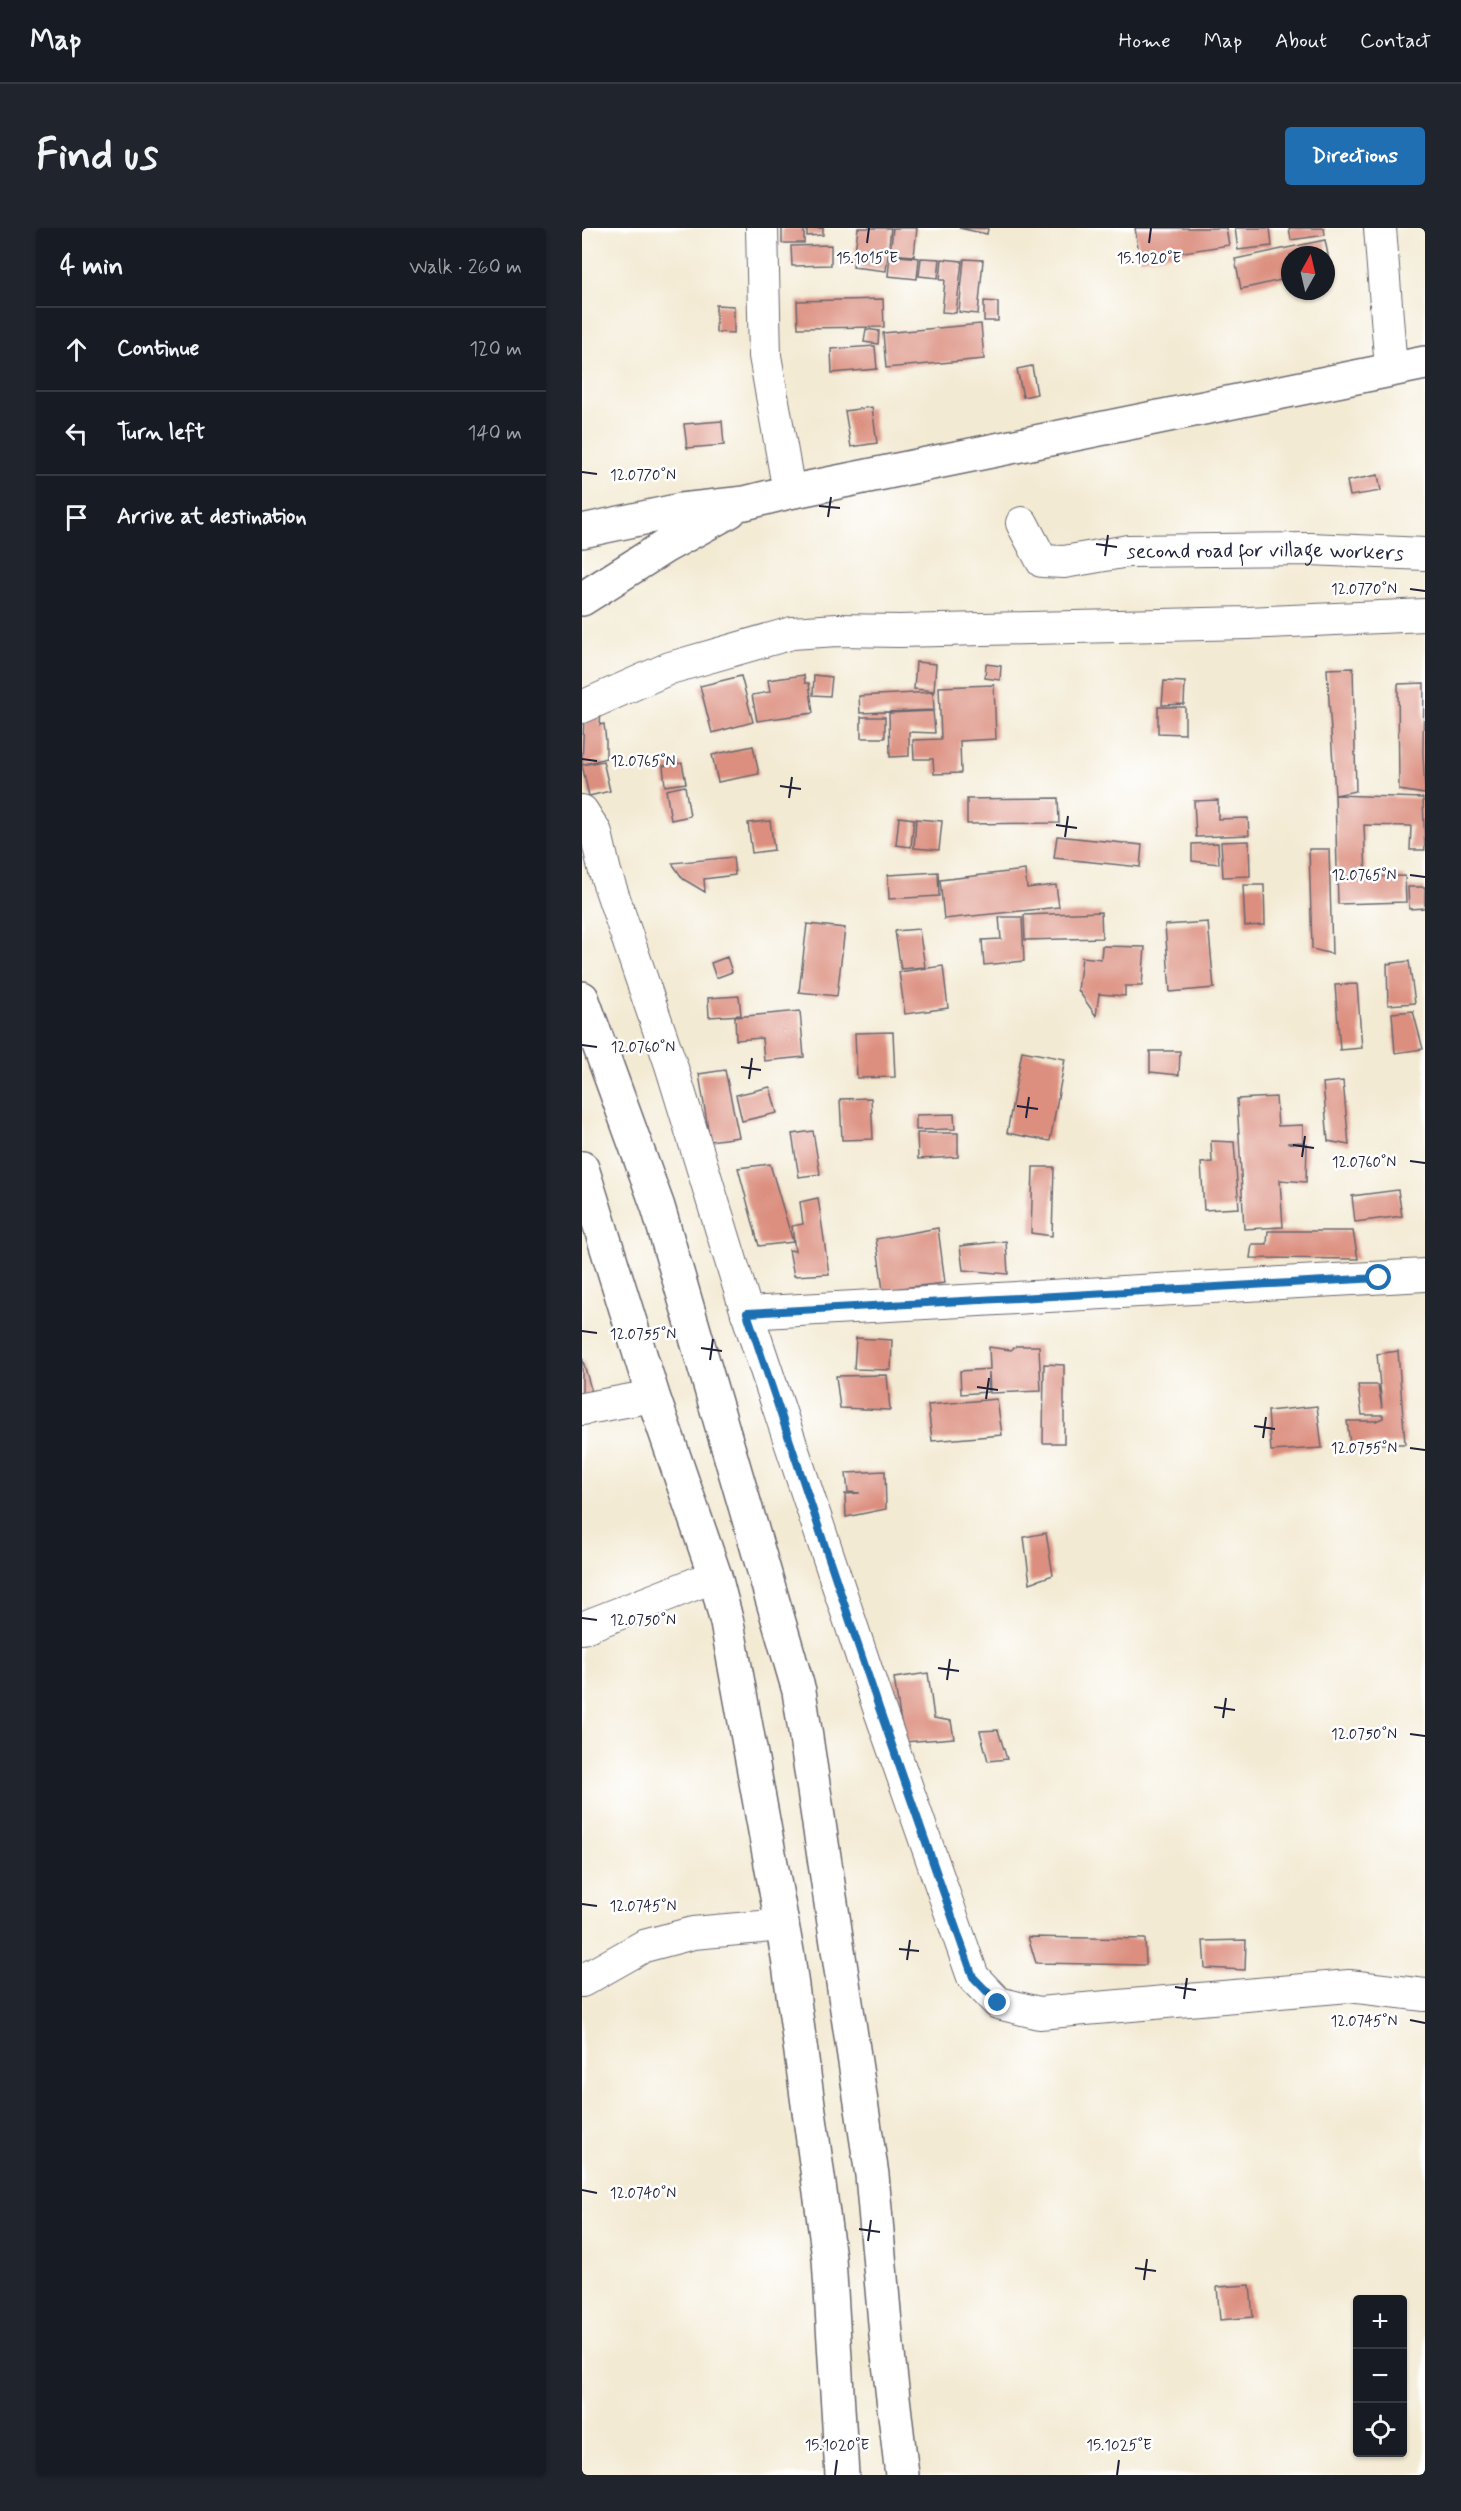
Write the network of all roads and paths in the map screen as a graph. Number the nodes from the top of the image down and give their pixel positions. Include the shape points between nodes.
1 (762, 228) edge
2 (1380, 228) edge
3 (1425, 363) edge
4 (1392, 369) junction
5 (789, 492) junction
6 (745, 503) junction
7 (1022, 523) dead end
8 (582, 531) edge
9 (1425, 554) edge
10 (582, 599) edge
11 (1425, 615) edge
12 (582, 707) edge
13 (582, 811) edge
14 (582, 998) edge
15 (582, 1168) edge
16 (1425, 1275) edge
17 (747, 1313) junction
18 (653, 1396) junction
19 (582, 1408) edge
20 (715, 1576) junction
21 (582, 1628) edge
22 (783, 1925) junction
23 (582, 1981) edge
24 (1425, 1995) edge
25 (842, 2475) edge
26 (902, 2475) edge

1 - 5 street via 765,356
2 - 4 street
3 - 4 highway
4 - 5 highway
5 - 6 highway
6 - 8 highway via 681,510
6 - 10 highway via 664,547
7 - 9 street, second road for village workers via 1042,561 1064,562 1128,551 1310,549
11 - 12 street via 792,633 670,668
13 - 17 street via 596,833 605,872 671,1065
14 - 26 highway via 658,1207 799,1691 872,2175
15 - 18 highway
16 - 17 street
17 - 24 street via 973,1977 998,2003 1039,2013 1349,1986
18 - 19 street
18 - 20 highway
20 - 21 street
20 - 22 highway
22 - 23 street via 693,1934 644,1946
22 - 25 highway via 830,2258

